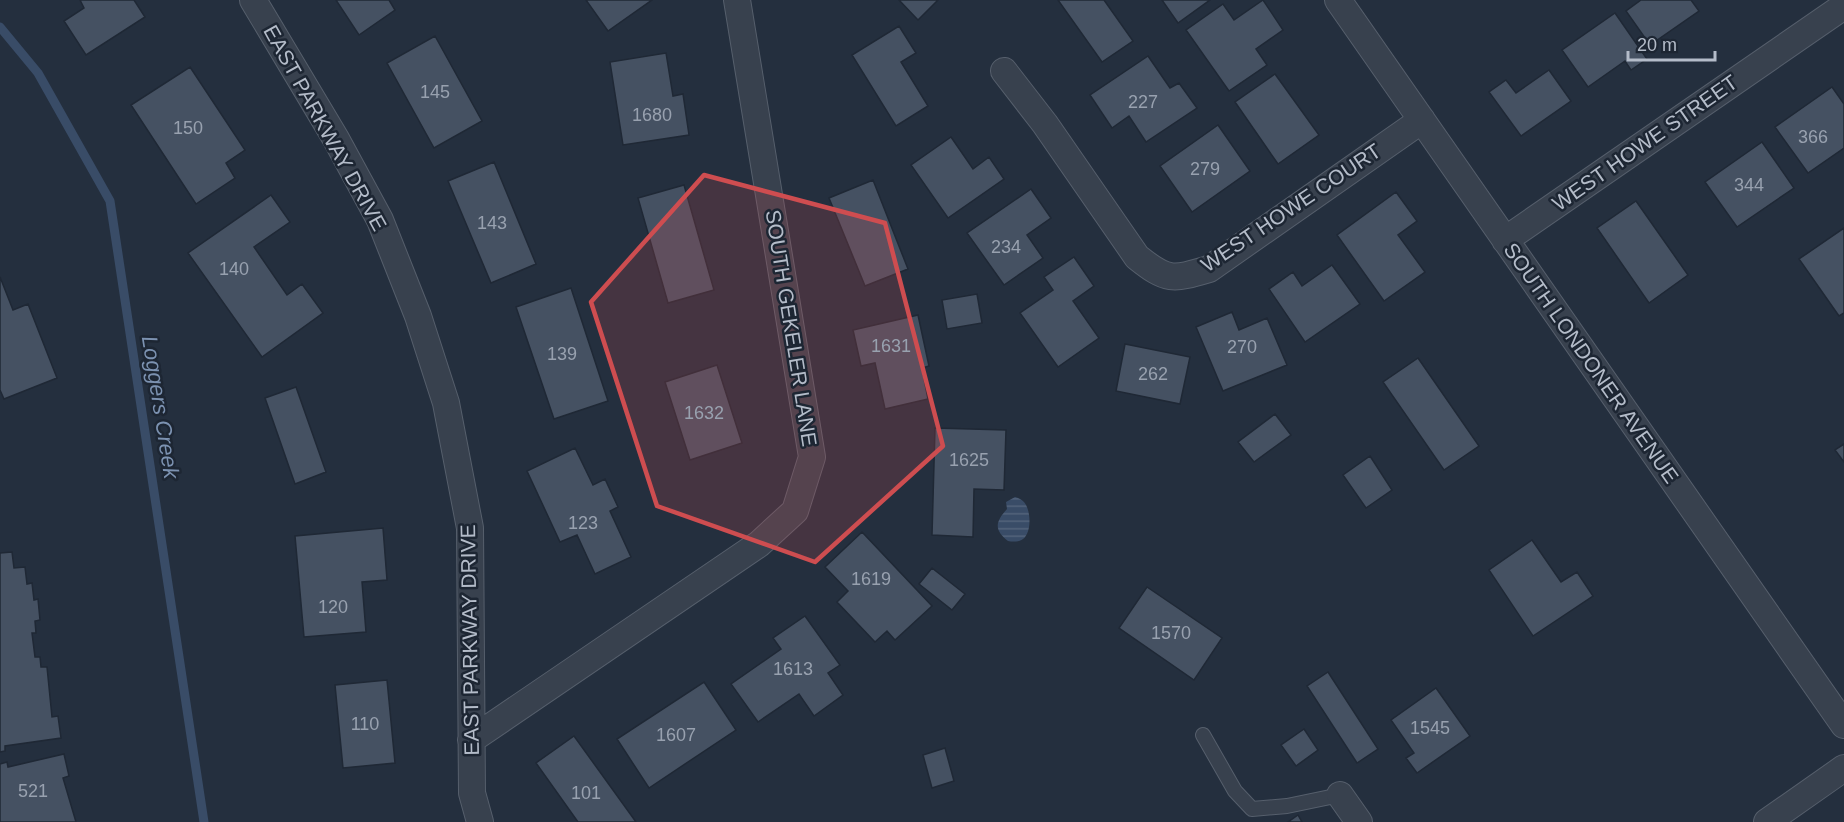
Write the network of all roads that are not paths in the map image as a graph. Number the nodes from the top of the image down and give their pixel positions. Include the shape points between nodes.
1 (253, 0) edge
2 (737, 0) edge
3 (1338, 0) edge
4 (1844, 6) edge
5 (1004, 71) dead end
6 (1422, 120) junction
7 (1505, 240) junction
8 (1844, 725) edge
9 (1203, 735) dead end
10 (471, 740) junction
11 (1844, 768) edge
12 (1340, 795) joint
13 (480, 822) edge
14 (1359, 822) edge
15 (1767, 822) edge

1 - 10 street, EAST PARKWAY DRIVE via 380,220 418,316 446,403 470,528
2 - 10 street, SOUTH GEKELER LANE via 812,457 795,511 759,544
3 - 6 street, SOUTH LONDONER AVENUE
4 - 7 street, WEST HOWE STREET
5 - 6 street, WEST HOWE COURT via 1137,256 1170,277 1209,269
6 - 7 street, SOUTH LONDONER AVENUE
7 - 8 street, SOUTH LONDONER AVENUE
9 - 12 lane via 1235,791 1252,809
10 - 13 street, EAST PARKWAY DRIVE via 472,794
11 - 15 street
12 - 14 street

